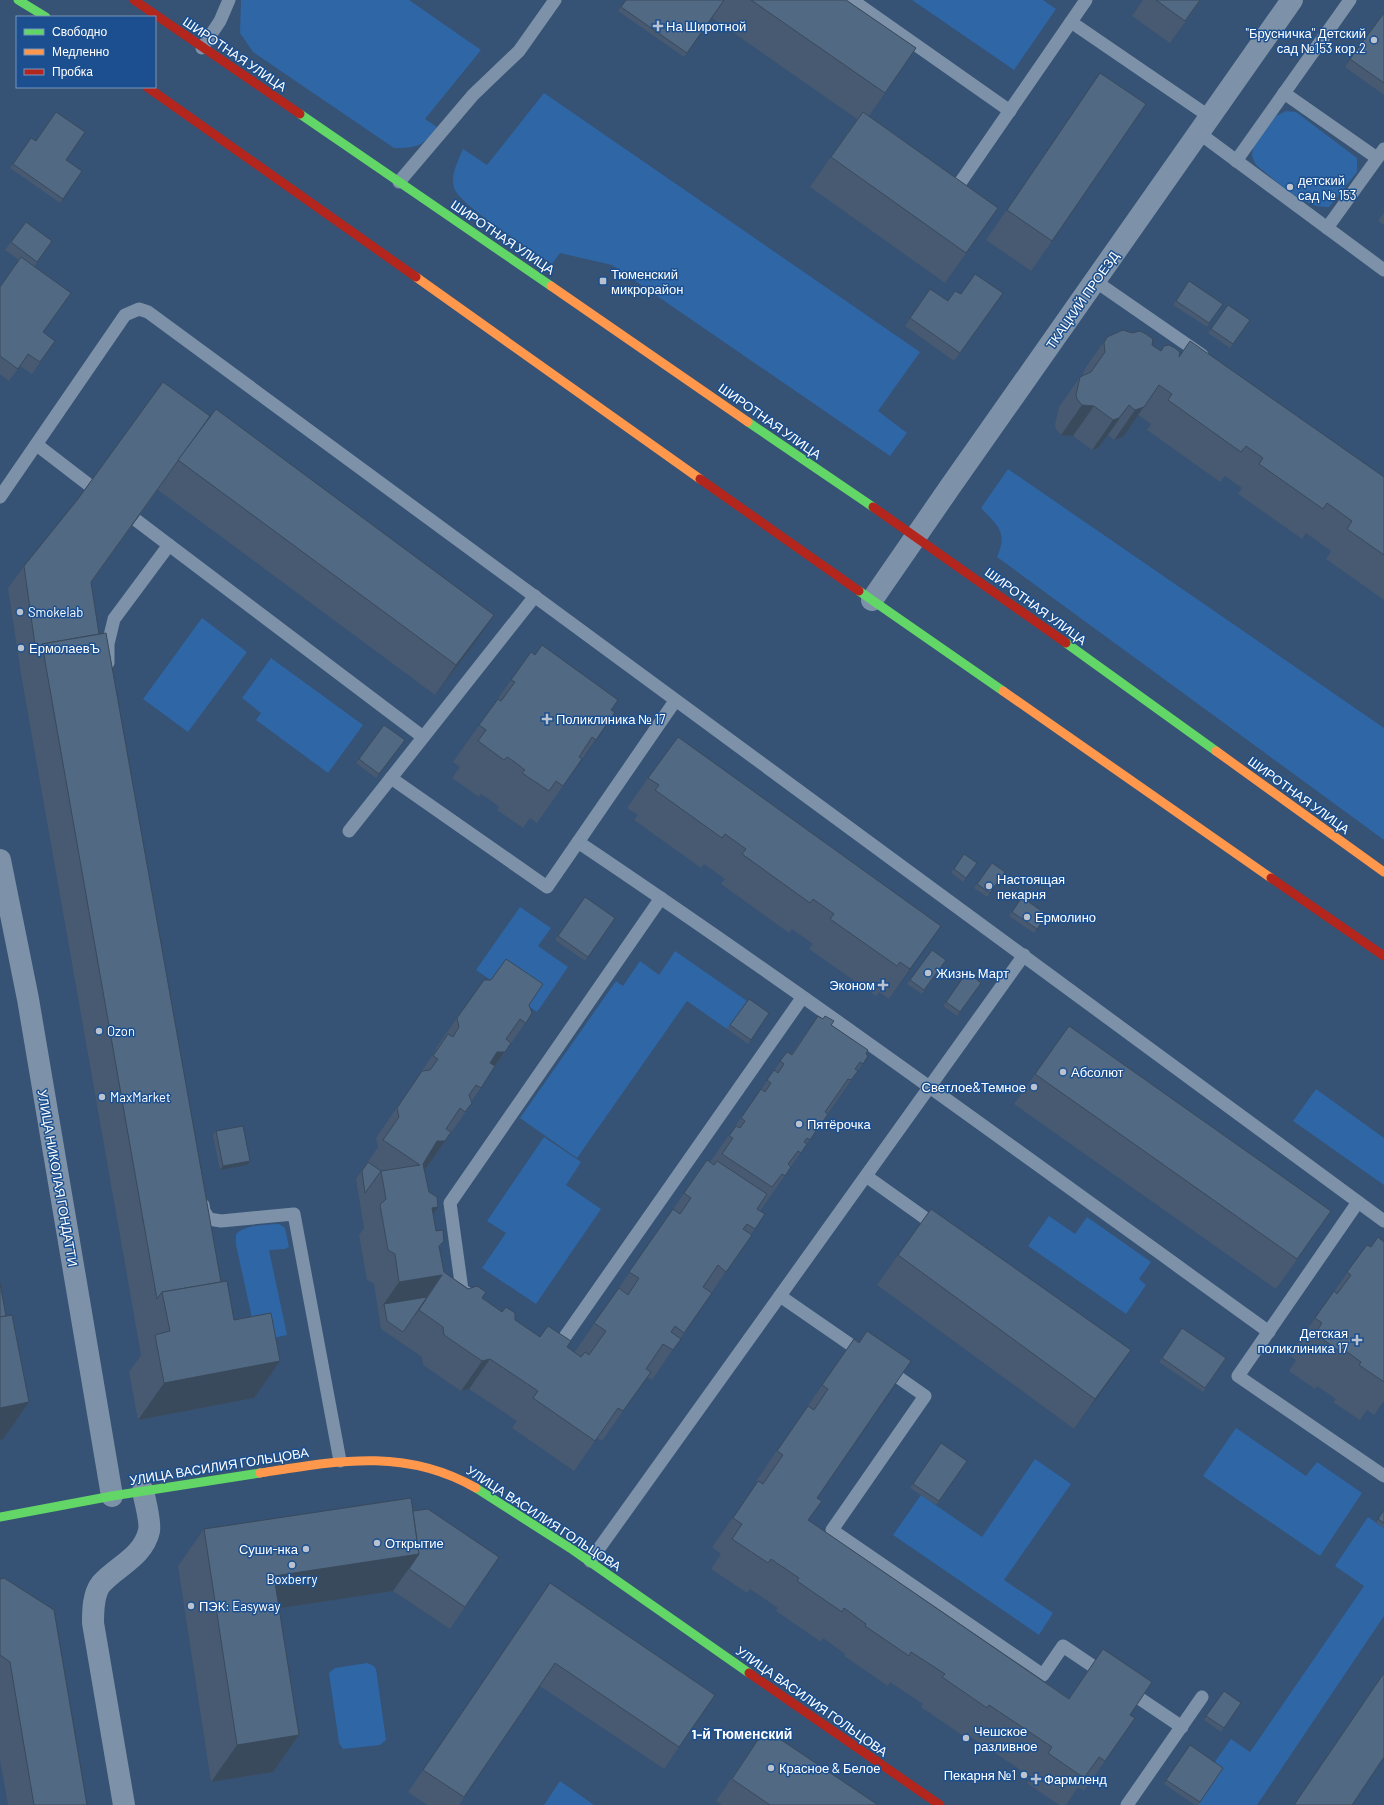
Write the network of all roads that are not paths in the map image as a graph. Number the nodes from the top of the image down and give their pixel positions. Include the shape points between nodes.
1 (18, 0) edge
2 (134, 0) edge
3 (228, 0) edge
4 (555, 0) edge
5 (852, 0) edge
6 (1086, 0) edge
7 (1292, 0) edge
8 (1350, 0) edge
9 (44, 16) edge
10 (1071, 22) junction
11 (202, 48) junction
12 (147, 88) edge
13 (1284, 93) junction
14 (1010, 112) junction
15 (1204, 125) junction
16 (1381, 153) edge
17 (1236, 161) junction
18 (399, 182) junction
19 (947, 202) edge
20 (1327, 228) junction
21 (1384, 270) edge
22 (1095, 282) junction
23 (1213, 363) edge
24 (37, 446) junction
25 (89, 485) edge
26 (0, 497) edge
27 (136, 520) edge
28 (916, 537) junction
29 (169, 545) junction
30 (535, 596) junction
31 (872, 600) junction
32 (110, 677) edge
33 (675, 701) junction
34 (423, 737) junction
35 (391, 778) junction
36 (349, 831) dead end
37 (578, 842) junction
38 (0, 860) edge
39 (1384, 872) edge
40 (662, 898) junction
41 (1024, 955) junction
42 (1384, 956) edge
43 (802, 998) junction
44 (928, 1087) junction
45 (866, 1176) junction
46 (201, 1196) edge
47 (1358, 1202) junction
48 (1384, 1221) edge
49 (948, 1234) edge
50 (780, 1296) junction
51 (482, 1303) edge
52 (1269, 1332) junction
53 (542, 1343) edge
54 (340, 1461) junction
55 (1384, 1476) edge
56 (143, 1491) junction
57 (112, 1496) junction
58 (0, 1517) edge
59 (590, 1561) junction
60 (1202, 1697) dead end
61 (1182, 1727) junction
62 (124, 1805) edge
63 (940, 1805) edge
64 (1127, 1805) edge

1 - 9 main road
2 - 11 main road, ШИРОТНАЯ УЛИЦА
3 - 11 lane via 220,21
4 - 18 lane via 518,50 473,95
5 - 14 lane
6 - 10 lane
7 - 15 street, ТКАЦКИЙ ПРОЕЗД
8 - 13 lane
10 - 14 lane
10 - 15 lane
11 - 18 main road, ШИРОТНАЯ УЛИЦА
12 - 31 main road
13 - 16 lane
13 - 17 lane
14 - 19 lane
15 - 17 lane
15 - 22 street, ТКАЦКИЙ ПРОЕЗД
16 - 20 lane
17 - 20 lane
18 - 28 main road, ШИРОТНАЯ УЛИЦА
20 - 21 lane
22 - 23 lane
22 - 28 street, ТКАЦКИЙ ПРОЕЗД
24 - 25 lane
24 - 26 lane
24 - 30 lane via 125,315 139,309 154,317
27 - 29 lane
28 - 31 street, ТКАЦКИЙ ПРОЕЗД
28 - 39 main road, ШИРОТНАЯ УЛИЦА
29 - 32 lane via 114,619 108,644
29 - 34 lane
30 - 33 lane
30 - 34 lane
31 - 42 main road
33 - 37 lane
33 - 41 lane
34 - 35 lane
35 - 36 lane
35 - 37 lane via 547,887
37 - 40 lane
38 - 57 street, УЛИЦА НИКОЛАЯ ГОНДАТТИ via 29,1007
40 - 43 lane
40 - 51 lane via 450,1203 462,1290
41 - 44 lane
41 - 47 lane
43 - 44 lane
43 - 53 lane via 555,1352
44 - 45 lane
44 - 52 lane
45 - 49 lane
45 - 50 lane
46 - 54 lane via 204,1211 209,1219 221,1221 294,1214
47 - 48 lane
47 - 52 lane
50 - 59 lane
50 - 61 lane via 925,1396 832,1530 1043,1675 1063,1646
52 - 55 lane via 1238,1376
54 - 56 main road, УЛИЦА ВАСИЛИЯ ГОЛЬЦОВА
54 - 59 main road, УЛИЦА ВАСИЛИЯ ГОЛЬЦОВА via 382,1459 407,1462 455,1477 477,1488
56 - 57 main road, УЛИЦА ВАСИЛИЯ ГОЛЬЦОВА
56 - 62 street via 150,1530 144,1544 137,1554 100,1585 93,1606 94,1630
57 - 58 main road, УЛИЦА ВАСИЛИЯ ГОЛЬЦОВА
59 - 63 main road, УЛИЦА ВАСИЛИЯ ГОЛЬЦОВА
60 - 61 lane
61 - 64 lane

